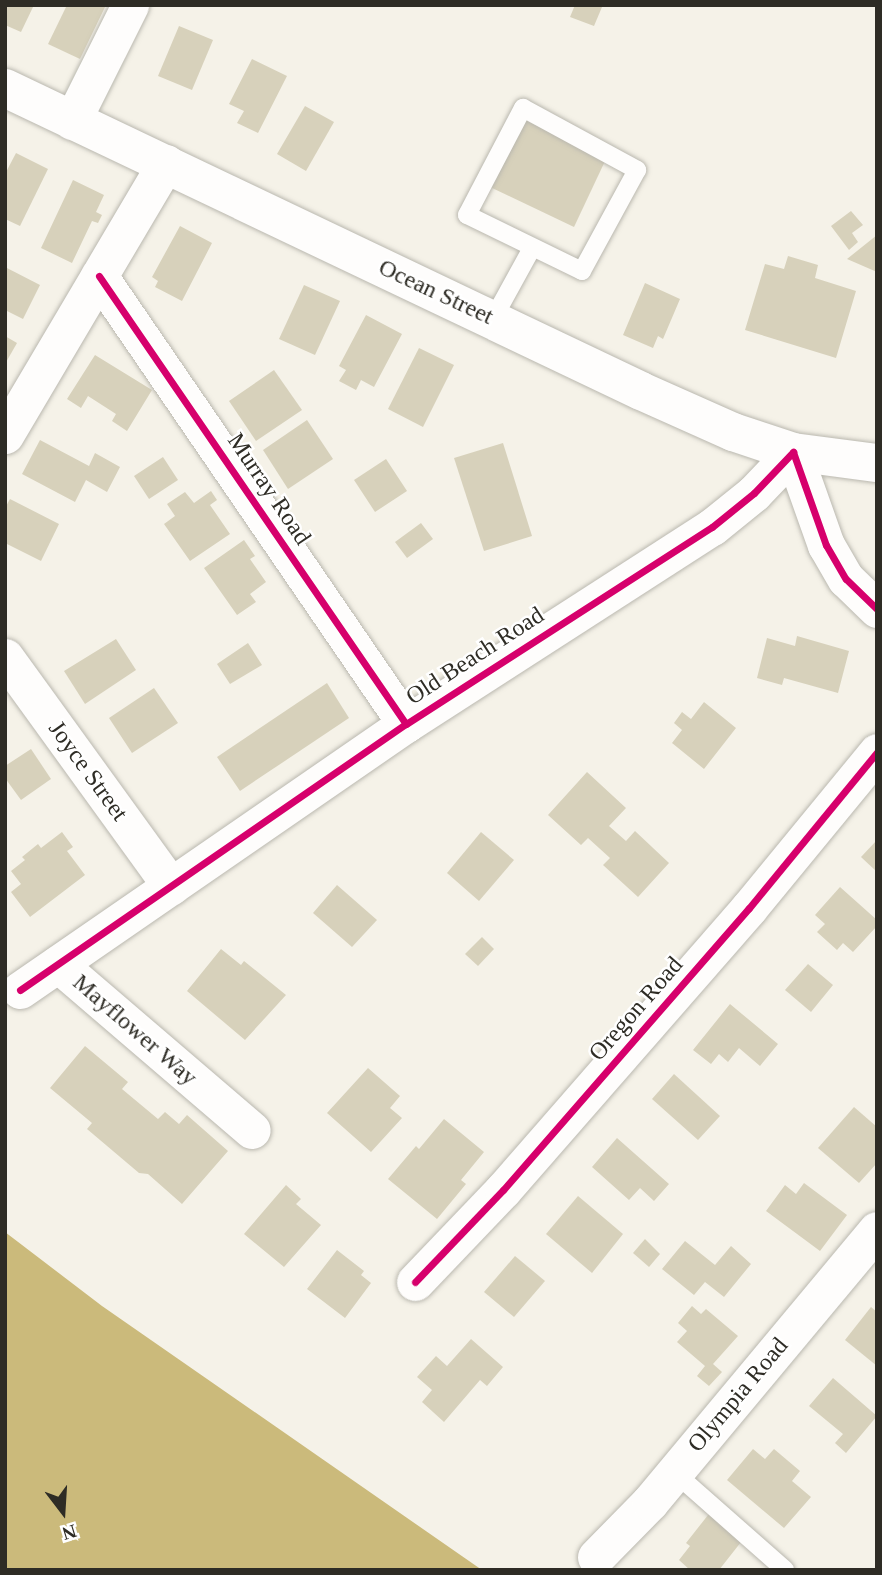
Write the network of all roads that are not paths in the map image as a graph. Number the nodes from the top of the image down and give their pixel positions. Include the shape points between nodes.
1 (130, 5) edge
2 (5, 88) edge
3 (72, 121) junction
4 (166, 163) junction
5 (532, 248) junction
6 (99, 276) junction
7 (493, 319) junction
8 (5, 435) edge
9 (793, 452) junction
10 (877, 463) edge
11 (877, 609) edge
12 (5, 657) edge
13 (406, 724) junction
14 (877, 752) edge
15 (172, 886) junction
16 (58, 964) junction
17 (20, 990) dead end
18 (252, 1130) dead end
19 (877, 1230) edge
20 (415, 1282) dead end
21 (674, 1472) junction
22 (596, 1557) dead end
23 (786, 1570) edge

1 - 3 street
2 - 3 main road, Ocean Street
3 - 4 main road, Ocean Street
4 - 6 street
4 - 7 main road, Ocean Street
5 - 5 lane via 467,215 523,108 637,170 582,271
5 - 7 lane
6 - 8 street
6 - 13 street, Murray Road
7 - 9 main road, Ocean Street via 698,417
9 - 10 main road, Ocean Street
9 - 11 street via 826,545 846,579
9 - 13 street, Old Beach Road via 754,493 712,527
12 - 15 street, Joyce Street
13 - 15 street, Old Beach Road
14 - 20 street, Oregon Road via 749,908 503,1190
15 - 16 street, Mayflower Way
16 - 17 street
16 - 18 street, Mayflower Way
19 - 21 street, Olympia Road
21 - 22 street, Olympia Road
21 - 23 lane

